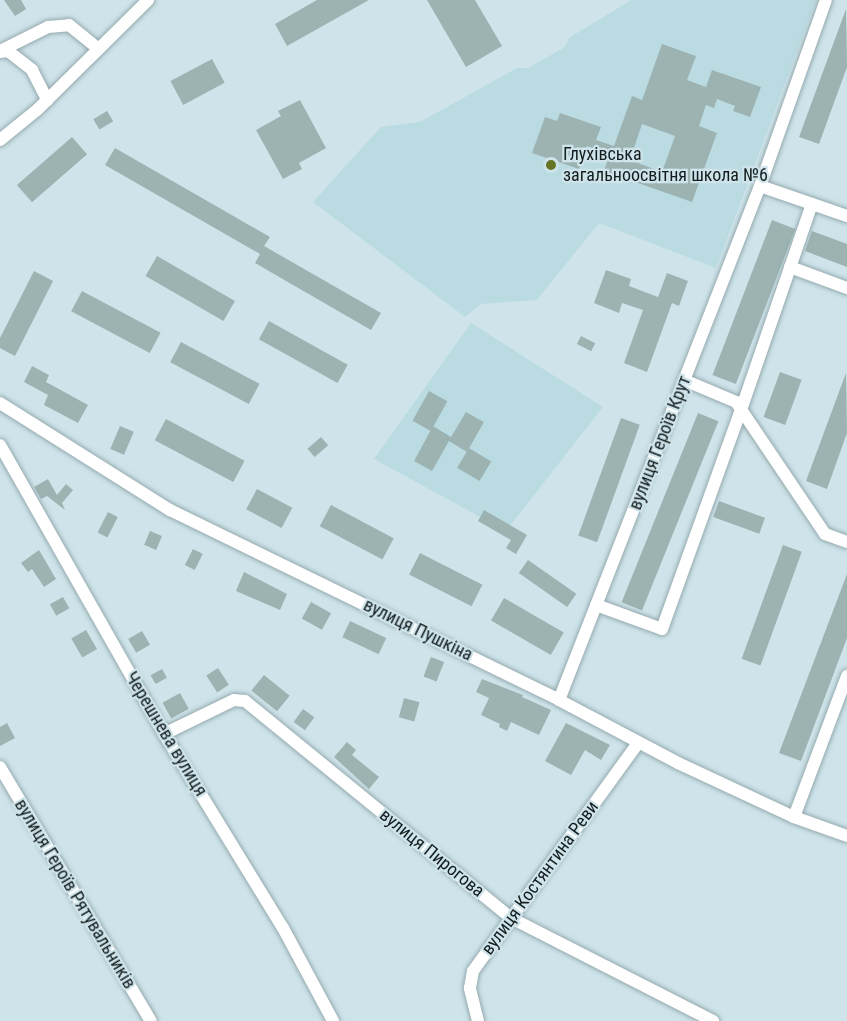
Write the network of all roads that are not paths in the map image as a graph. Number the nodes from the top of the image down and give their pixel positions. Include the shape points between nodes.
1 (148, 0) edge
2 (826, 0) edge
3 (99, 49) junction
4 (0, 52) edge
5 (47, 100) junction
6 (0, 140) edge
7 (760, 186) junction
8 (812, 204) junction
9 (847, 216) edge
10 (790, 267) junction
11 (847, 288) edge
12 (684, 380) junction
13 (0, 403) edge
14 (741, 410) junction
15 (0, 445) edge
16 (847, 542) edge
17 (596, 605) junction
18 (847, 676) edge
19 (559, 700) junction
20 (164, 734) junction
21 (638, 743) junction
22 (0, 767) edge
23 (794, 817) junction
24 (847, 836) edge
25 (511, 918) junction
26 (151, 1021) edge
27 (333, 1021) edge
28 (478, 1021) edge
29 (713, 1021) edge

1 - 3 street
2 - 7 street, вулиця Героїв Крут
3 - 4 street via 69,25 48,27
3 - 5 street
4 - 5 street via 8,51 32,70
5 - 6 street
7 - 8 street
7 - 12 street, вулиця Героїв Крут
8 - 9 street
8 - 10 street
10 - 11 street
10 - 14 street
12 - 14 street via 736,402
12 - 17 street, вулиця Героїв Крут
13 - 19 street, вулиця Пушкіна via 170,510
14 - 16 street via 825,534
14 - 17 street via 662,630
15 - 20 street, Черешнева вулиця
17 - 19 street, вулиця Героїв Крут
18 - 23 street
19 - 21 street, вулиця Пушкіна
20 - 25 street, вулиця Пирогова via 234,700 245,701
20 - 27 street, Черешнева вулиця via 283,928
21 - 23 street, вулиця Пушкіна
21 - 25 street, вулиця Костянтина Реви
22 - 26 street, вулиця Героїв Рятувальників
23 - 24 street, вулиця Пушкіна
25 - 28 street, вулиця Костянтина Реви via 473,971 470,988
25 - 29 street, вулиця Пирогова

